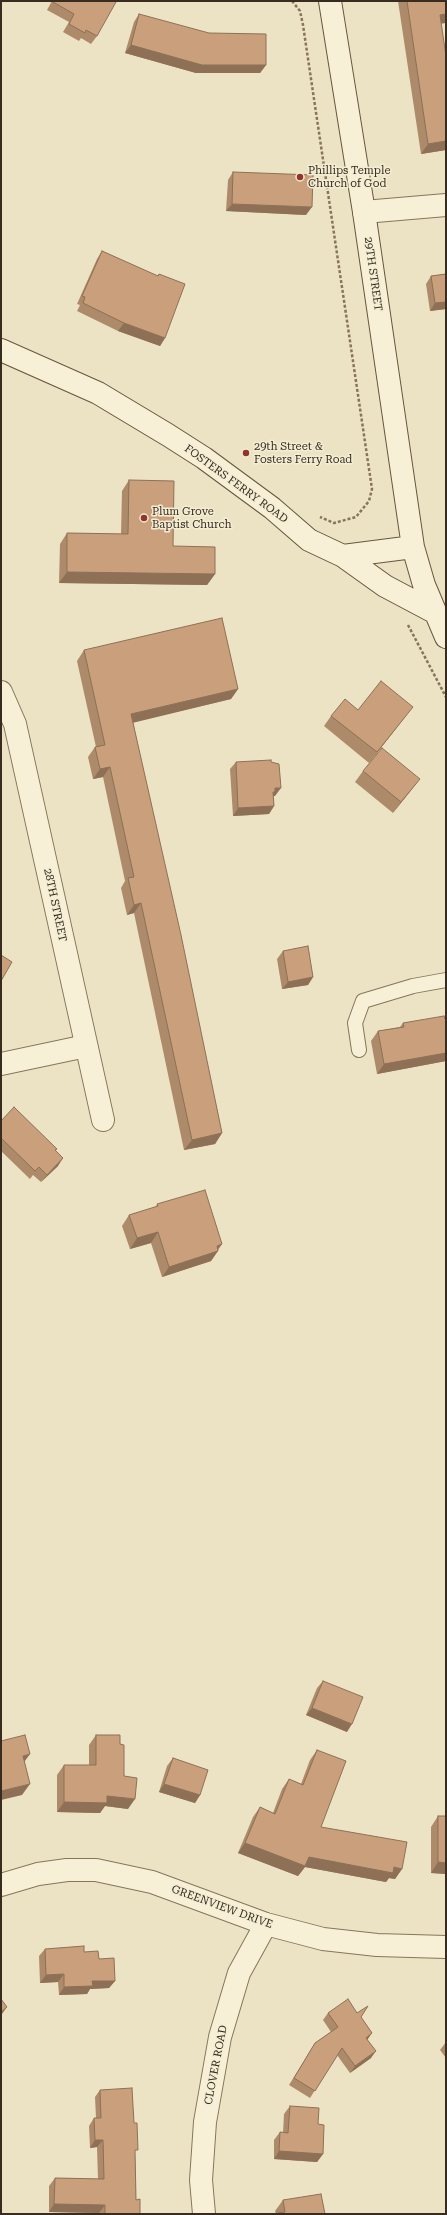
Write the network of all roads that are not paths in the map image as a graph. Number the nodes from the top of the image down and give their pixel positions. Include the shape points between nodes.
1 (330, 1) edge
2 (446, 205) edge
3 (364, 212) junction
4 (1, 350) edge
5 (413, 547) junction
6 (343, 556) junction
7 (436, 613) junction
8 (446, 637) edge
9 (1, 692) edge
10 (446, 980) edge
11 (86, 1046) junction
12 (359, 1050) dead end
13 (1, 1064) edge
14 (103, 1120) dead end
15 (1, 1884) edge
16 (266, 1924) junction
17 (446, 1947) edge
18 (204, 2214) edge

1 - 3 street, 29TH STREET
2 - 3 street
3 - 5 street, 29TH STREET
4 - 6 street, FOSTERS FERRY ROAD via 98,393 155,427 204,458 272,508 309,540
5 - 6 street
5 - 7 street via 424,585
6 - 7 street, FOSTERS FERRY ROAD via 385,586
7 - 8 street
9 - 11 street, 28TH STREET via 15,724
10 - 12 lane via 413,986 363,1001 355,1023
11 - 13 street
11 - 14 street, 28TH STREET
15 - 16 street, GREENVIEW DRIVE via 38,1874 96,1870 152,1882
16 - 17 street, GREENVIEW DRIVE via 349,1943
16 - 18 street, CLOVER ROAD via 239,1973 218,2044 205,2122 201,2180

